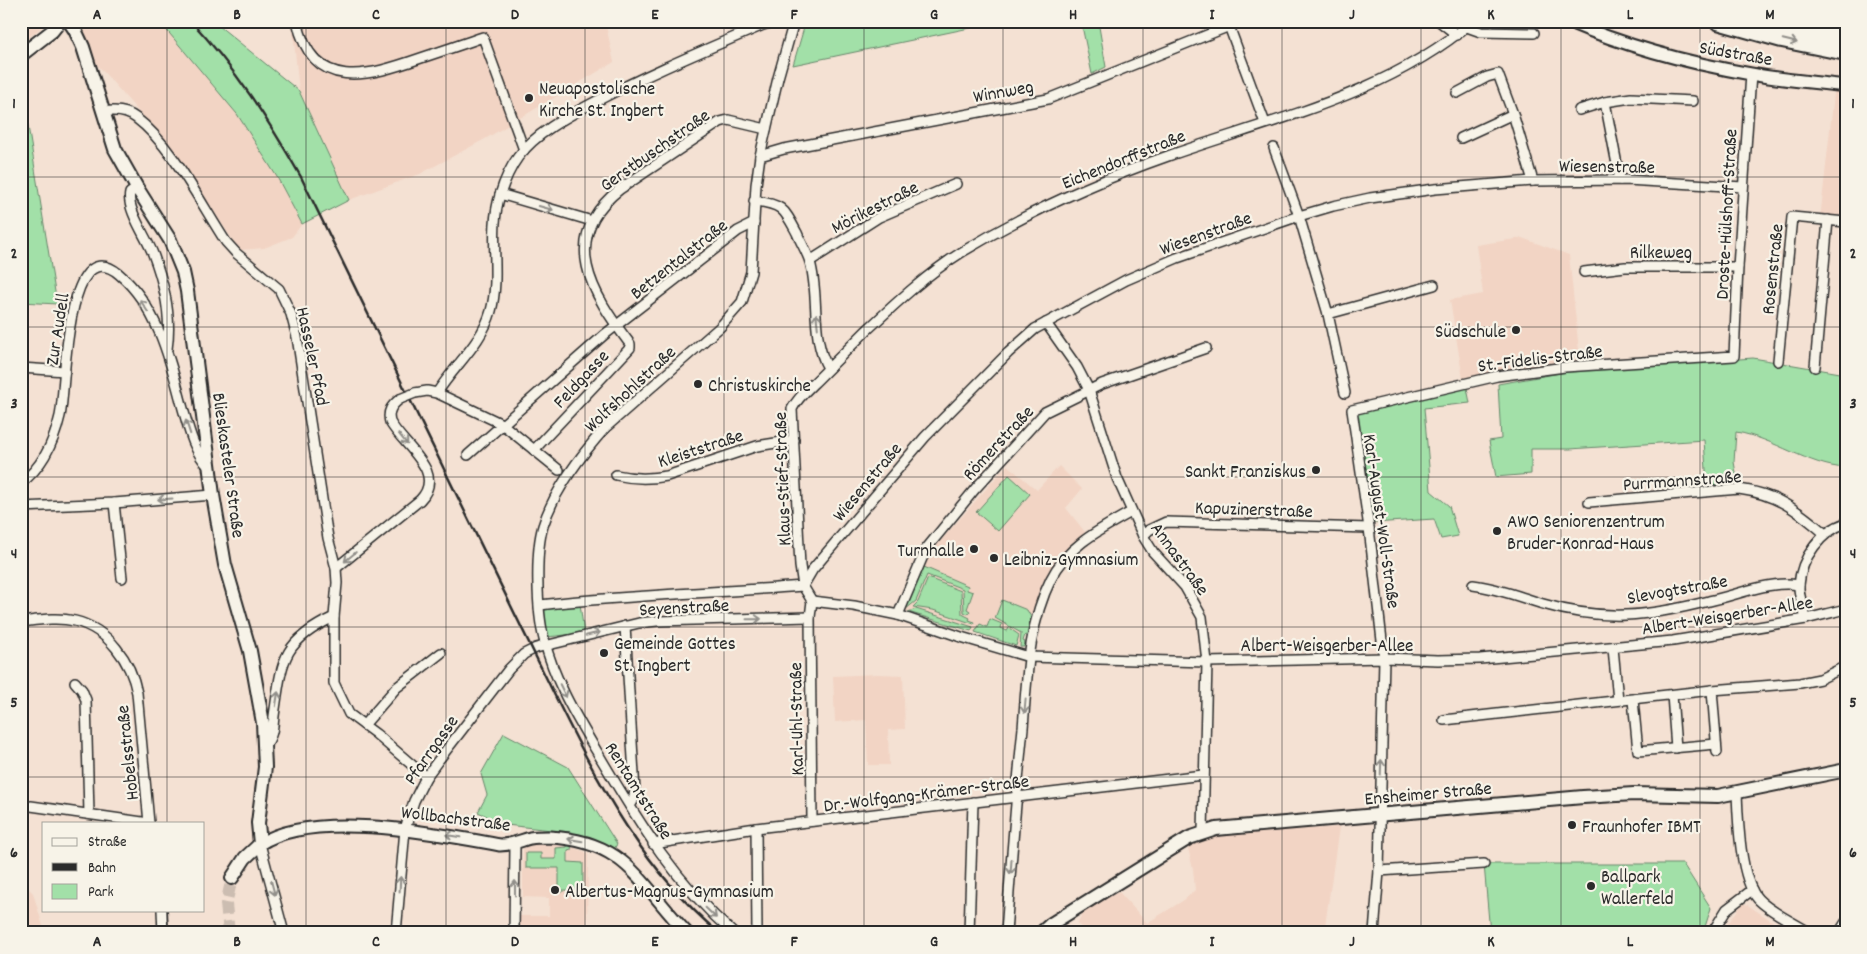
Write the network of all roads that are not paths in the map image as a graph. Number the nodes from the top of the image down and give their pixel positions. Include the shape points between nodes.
1 (60, 21) edge
2 (69, 21) edge
3 (297, 21) edge
4 (778, 21) edge
5 (1242, 21) edge
6 (1439, 21) edge
7 (1567, 21) edge
8 (1718, 21) edge
9 (1772, 21) edge
10 (790, 22) edge
11 (1470, 24) edge
12 (1229, 26) junction
13 (1534, 33) dead end
14 (1457, 35) junction
15 (1846, 38) edge
16 (1846, 52) edge
17 (21, 55) edge
18 (1751, 74) junction
19 (1846, 86) edge
20 (1457, 92) dead end
21 (1693, 101) dead end
22 (1605, 102) junction
23 (1579, 110) dead end
24 (103, 112) junction
25 (1513, 114) junction
26 (1265, 123) junction
27 (766, 129) junction
28 (1461, 138) dead end
29 (1274, 148) dead end
30 (524, 150) junction
31 (760, 156) junction
32 (1620, 180) junction
33 (1533, 181) junction
34 (956, 184) dead end
35 (1743, 187) junction
36 (137, 188) junction
37 (500, 194) junction
38 (754, 202) junction
39 (1299, 216) junction
40 (1828, 220) junction
41 (592, 221) junction
42 (1846, 222) edge
43 (754, 223) junction
44 (810, 261) junction
45 (1738, 267) junction
46 (1584, 272) dead end
47 (1434, 285) dead end
48 (1328, 314) junction
49 (1046, 323) junction
50 (617, 326) junction
51 (1206, 348) dead end
52 (167, 349) junction
53 (1734, 356) joint
54 (1778, 360) dead end
55 (1815, 367) dead end
56 (21, 368) edge
57 (828, 368) junction
58 (65, 371) junction
59 (817, 380) joint
60 (1089, 390) junction
61 (436, 393) junction
62 (1345, 393) dead end
63 (1352, 410) joint
64 (502, 424) junction
65 (794, 440) junction
66 (534, 450) junction
67 (468, 455) dead end
68 (211, 469) junction
69 (559, 470) dead end
70 (616, 475) dead end
71 (21, 484) edge
72 (213, 495) junction
73 (1590, 502) dead end
74 (114, 503) junction
75 (21, 507) edge
76 (1131, 512) junction
77 (1846, 522) edge
78 (1369, 528) junction
79 (1824, 533) junction
80 (1143, 536) junction
81 (336, 568) junction
82 (122, 578) dead end
83 (1798, 585) junction
84 (803, 586) junction
85 (1474, 586) dead end
86 (812, 601) junction
87 (540, 605) junction
88 (1846, 609) edge
89 (898, 615) junction
90 (334, 617) junction
91 (810, 617) junction
92 (1806, 619) junction
93 (21, 622) edge
94 (625, 626) junction
95 (546, 645) junction
96 (1613, 648) junction
97 (441, 653) dead end
98 (1029, 657) junction
99 (1384, 658) junction
100 (1207, 662) junction
101 (1846, 666) edge
102 (75, 682) dead end
103 (1712, 690) junction
104 (1672, 695) junction
105 (1618, 700) junction
106 (1633, 700) junction
107 (1444, 720) dead end
108 (364, 725) junction
109 (265, 745) junction
110 (1676, 748) junction
111 (1846, 770) edge
112 (1203, 775) junction
113 (426, 777) junction
114 (1737, 793) junction
115 (1016, 798) junction
116 (973, 802) junction
117 (31, 806) dead end
118 (630, 806) junction
119 (89, 814) junction
120 (1380, 816) junction
121 (812, 821) junction
122 (142, 822) edge
123 (149, 822) edge
124 (756, 828) junction
125 (405, 829) junction
126 (1203, 832) junction
127 (260, 844) junction
128 (515, 844) junction
129 (653, 844) junction
130 (1484, 864) dead end
131 (1380, 871) junction
132 (232, 878) tunnel mouth
133 (1752, 890) junction
134 (162, 912) edge
135 (1846, 922) edge
136 (163, 933) edge
137 (284, 933) edge
138 (396, 933) edge
139 (514, 933) edge
140 (687, 933) edge
141 (733, 933) edge
142 (757, 933) edge
143 (969, 933) edge
144 (1006, 933) edge
145 (1041, 933) edge
146 (1374, 933) edge
147 (1712, 933) edge
148 (1810, 933) edge
149 (1839, 933) edge

1 - 17 main road
2 - 24 main road, Blieskasteler Straße via 83,47
3 - 30 street via 304,44 314,58 335,72 348,74 382,72 483,37
4 - 30 street via 616,90 558,123
5 - 12 street, Winnweg
6 - 14 street
7 - 18 street, Südstraße via 1686,61
8 -> 16 highway
9 - 15 highway
10 - 27 street, Betzentalstraße
11 - 13 street via 1481,32
11 - 14 street, Eichendorffstraße
12 - 26 street
12 - 31 street, Winnweg via 1048,99
14 - 26 street, Eichendorffstraße via 1380,81
18 - 19 street, Südstraße
18 - 35 street, Droste-Hülshoff-Straße
20 - 25 street via 1498,74
21 - 22 street via 1631,98
22 - 23 street
22 - 32 street
24 - 36 main road, Blieskasteler Straße via 115,149
24 - 81 street, Hasseler Pfad via 126,113 150,132 178,165 226,242 279,289 285,300 297,337 328,538
25 - 28 street
25 - 33 street
26 - 57 street, Eichendorffstraße via 1119,175 993,235 961,253 908,292
27 - 31 street, Betzentalstraße
27 - 41 street, Gerstbuschstraße via 728,120 720,122 620,189 603,204
29 - 39 street
30 - 37 street via 512,166
31 - 38 street, Betzentalstraße
32 - 33 street, Wiesenstraße
32 - 35 street, Wiesenstraße
33 - 39 street, Wiesenstraße via 1370,198
34 - 44 street, Mörikestraße via 890,211
35 - 45 street, Droste-Hülshoff-Straße
36 - 52 street via 130,193 129,199 152,253 164,294 169,328
36 - 68 main road, Blieskasteler Straße via 170,240 183,272
37 -> 41 street
37 - 61 street via 494,222 495,273 491,311 478,339
38 - 43 street, Betzentalstraße
38 - 44 street via 771,203 782,208
39 - 48 street
39 - 49 street, Wiesenstraße via 1177,258 1126,280
40 - 42 street, Rosenstraße
40 - 54 street, Rosenstraße via 1792,217
40 - 55 street
41 - 50 street, Gerstbuschstraße via 585,251 589,275 595,292
43 - 50 street, Betzentalstraße via 738,231
43 - 87 street, Wolfshohlstraße via 751,272 742,302 720,327 606,427 554,500 540,540
57 -> 44 street via 819,341
45 - 46 street, Rilkeweg via 1625,267
45 - 53 street, Droste-Hülshoff-Straße
47 - 48 street
48 - 62 street
49 - 60 street, Annastraße
49 - 84 street, Wiesenstraße via 1008,353 926,437 813,569
50 - 64 street, Betzentalstraße
50 - 66 street, Feldgasse via 630,348
51 - 60 street, Römerstraße
52 -> 58 street, Zur Audell via 133,290 110,268 98,267 85,276 76,296
68 -> 52 street, Zur Audell via 201,457 188,426
53 - 63 street, St.-Fidelis-Straße via 1565,367 1497,376
56 - 58 street
57 - 59 street, Eichendorffstraße
58 - 71 street, Zur Audell via 60,415 52,442 36,469
59 - 65 street, Klaus-Stief-Straße via 792,409
60 - 76 street, Annastraße via 1106,448
60 - 89 street, Römerstraße via 1045,412 948,521 926,549
61 - 64 street
61 -> 81 street, bridge via 427,391 400,399 389,417 428,472 428,488 420,500
63 - 78 street, Karl-August-Woll-Straße
64 - 66 street
64 - 67 street, Betzentalstraße
65 - 70 street, Kleiststraße via 757,446 667,476 637,478
65 - 84 street, Klaus-Stief-Straße
66 - 69 street
68 - 72 main road, Blieskasteler Straße
72 -> 74 street
72 - 109 main road, Blieskasteler Straße via 225,565 252,659
73 - 79 street, Purrmannstraße via 1739,489 1755,491 1782,501
74 - 75 street
74 - 82 street
76 - 80 street, Annastraße
76 - 98 street via 1090,536 1060,564 1038,611
77 - 79 street
78 - 80 street, Kapuzinerstraße via 1166,522
78 - 99 street, Karl-August-Woll-Straße
79 - 83 street via 1808,555
80 - 100 street, Annastraße via 1198,607
81 - 90 street, Hasseler Pfad
83 - 85 street, Slevogtstraße via 1784,583 1649,613 1609,615 1564,609
83 - 92 street
84 - 86 street
84 - 87 street via 605,597
86 - 89 street, Albert-Weisgerber-Allee
86 - 91 street
87 - 95 street, Wolfshohlstraße
88 - 92 street, Albert-Weisgerber-Allee
89 - 98 street, Albert-Weisgerber-Allee
90 - 108 street, Hasseler Pfad via 334,683 349,714
109 -> 90 street via 272,731 287,654 314,628
94 -> 91 street, Seyenstraße via 657,621
91 - 121 street, Karl-Uhl-Straße
92 - 96 street, Albert-Weisgerber-Allee
93 - 123 street, Hobelsstraße via 62,619 89,626 115,646 127,664 135,681
95 -> 94 street, Seyenstraße
94 - 118 street via 634,783
95 - 113 street, Pfarrgasse via 524,654 513,664
95 -> 118 street, Rentamtstraße via 560,686
96 - 99 street, Albert-Weisgerber-Allee via 1480,659
96 - 105 street
97 - 108 street via 396,688
98 - 100 street, Albert-Weisgerber-Allee
98 -> 115 street
99 - 100 street, Albert-Weisgerber-Allee
120 -> 99 street, Karl-August-Woll-Straße
100 - 112 street, Annastraße
101 - 103 street via 1820,679 1800,683
102 - 119 street via 86,700
103 - 104 street
103 - 110 street via 1717,748
104 - 106 street
104 - 110 street
105 - 106 street
105 - 107 street
106 - 110 street via 1638,750
108 - 113 street, Hasseler Pfad
109 - 127 main road, Blieskasteler Straße via 258,822
111 - 114 main road, Ensheimer Straße
112 - 115 street, Dr.-Wolfgang-Krämer-Straße
112 - 126 street, Annastraße
113 - 125 street, Pfarrgasse
114 - 120 main road, Ensheimer Straße via 1705,797 1601,796
114 - 133 street via 1744,864
115 - 116 street, Dr.-Wolfgang-Krämer-Straße
115 -> 144 street
116 - 121 street, Dr.-Wolfgang-Krämer-Straße
116 - 143 street
117 - 119 street
118 - 129 street, Rentamtstraße
119 - 122 street
120 - 126 main road, Ensheimer Straße
120 - 131 street, Karl-August-Woll-Straße
121 - 124 street, Dr.-Wolfgang-Krämer-Straße
124 - 129 street, Dr.-Wolfgang-Krämer-Straße
124 - 142 street
125 - 127 street, Wollbachstraße via 308,828 277,835
128 -> 125 street, Wollbachstraße via 500,845
138 -> 125 street, Pfarrgasse
126 - 145 main road, Ensheimer Straße
127 - 132 main road, Wollbachstraße via 245,858
127 -> 137 street, Blieskasteler Straße
139 -> 128 street
140 -> 128 street, Wollbachstraße via 633,870 598,846 545,837
129 -> 141 street, Rentamtstraße via 695,897
130 - 131 street
131 - 146 street, Karl-August-Woll-Straße
133 - 147 street via 1727,908
133 - 148 street via 1762,902
134 - 136 street
135 - 149 street

